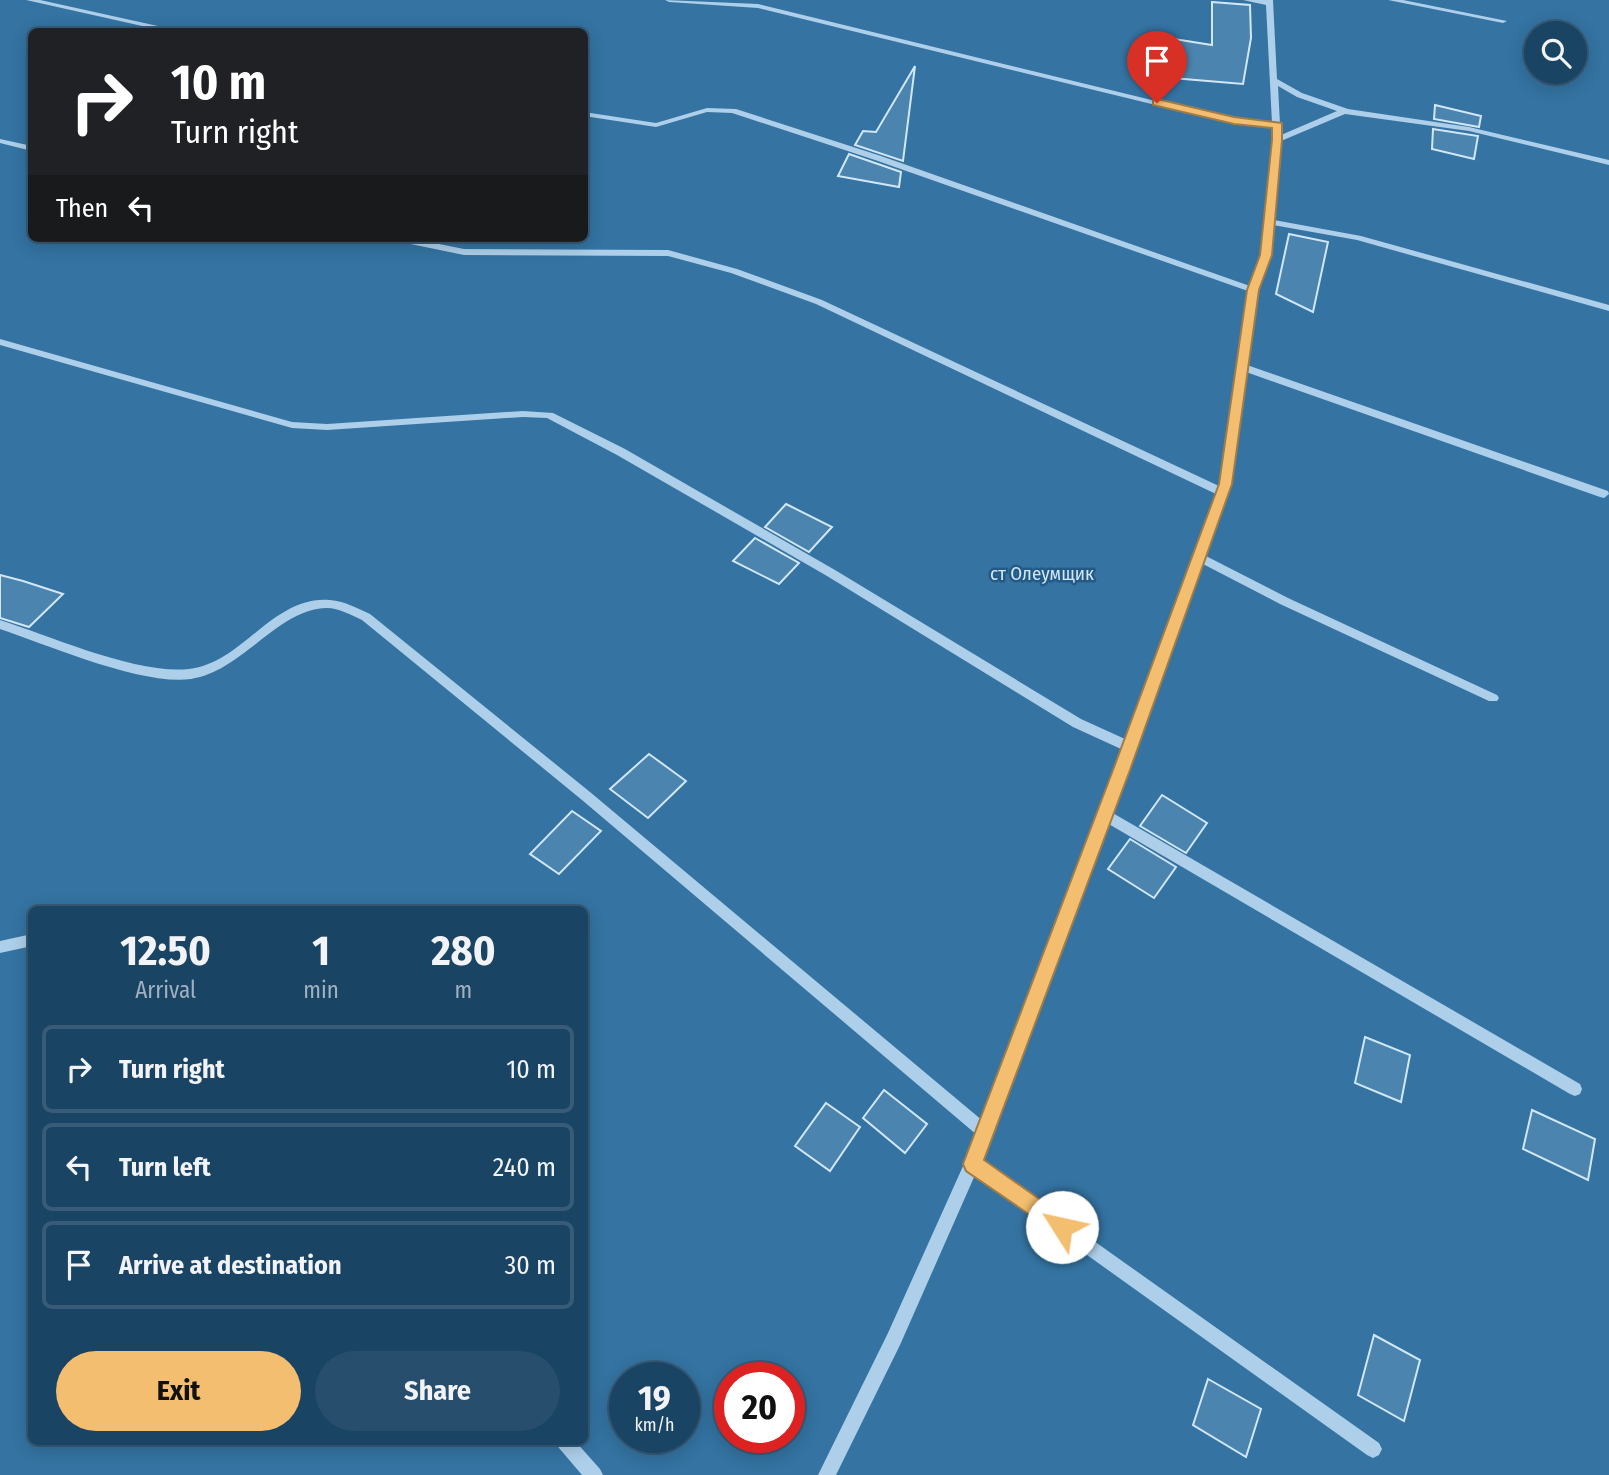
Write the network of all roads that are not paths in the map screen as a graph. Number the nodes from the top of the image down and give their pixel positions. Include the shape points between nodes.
1 (30, 0) edge
2 (669, 0) edge
3 (1247, 0) edge
4 (1392, 0) edge
5 (1270, 2) edge
6 (1503, 21) dead end
7 (163, 28) edge
8 (1275, 81) junction
9 (1342, 112) junction
10 (588, 115) edge
11 (1278, 126) junction
12 (1277, 140) junction
13 (0, 141) edge
14 (28, 148) edge
15 (1609, 163) edge
16 (1269, 222) junction
17 (415, 242) edge
18 (1253, 290) junction
19 (1609, 308) edge
20 (0, 342) edge
21 (1242, 367) junction
22 (1222, 492) junction
23 (1604, 494) dead end
24 (1199, 557) junction
25 (0, 624) edge
26 (1493, 698) dead end
27 (1130, 747) junction
28 (1105, 815) junction
29 (28, 941) edge
30 (0, 947) edge
31 (1575, 1089) dead end
32 (986, 1133) junction
33 (973, 1164) junction
34 (568, 1445) edge
35 (1373, 1449) dead end
36 (594, 1475) edge
37 (827, 1475) edge

1 - 7 lane
2 - 11 lane via 751,5 1205,115
3 - 5 lane
4 - 6 lane
5 - 8 lane
8 - 9 lane via 1306,100
8 - 11 lane
9 - 12 lane
9 - 15 lane via 1466,128
10 - 18 lane via 656,125 707,110 733,111
11 - 12 lane
12 - 16 lane
13 - 14 lane
16 - 18 lane via 1266,255
16 - 19 lane via 1371,241
17 - 22 lane via 464,252 668,253 734,271 819,302
18 - 21 lane
20 - 27 lane via 292,425 549,415 831,573 1077,723
21 - 22 lane
21 - 23 lane
22 - 24 lane
24 - 26 lane
24 - 27 lane
25 - 32 lane via 141,670 170,675 191,674 231,659 281,621 312,607 343,607 366,617
27 - 28 lane
28 - 31 lane
28 - 32 lane
29 - 30 lane
32 - 33 lane
33 - 35 lane
33 - 37 lane
34 - 36 lane

